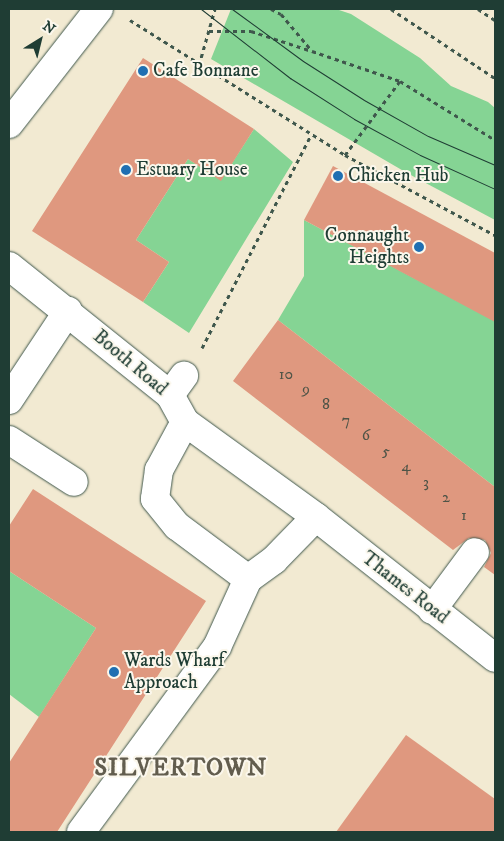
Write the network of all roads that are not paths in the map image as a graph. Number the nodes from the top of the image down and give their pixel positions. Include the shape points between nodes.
1 (99, 9) edge
2 (9, 124) edge
3 (9, 266) edge
4 (68, 311) junction
5 (9, 400) edge
6 (185, 422) junction
7 (9, 440) edge
8 (74, 482) dead end
9 (316, 517) junction
10 (475, 552) dead end
11 (248, 578) junction
12 (432, 610) junction
13 (495, 658) edge
14 (81, 832) edge

1 - 2 street
3 - 4 street, Booth Road
4 - 5 street
4 - 6 street, Booth Road via 177,385
6 - 9 street, Booth Road
6 - 11 street via 158,470 154,499 177,526
7 - 8 street
9 - 11 street via 274,560
9 - 12 street, Thames Road
10 - 12 street
11 - 14 street via 217,647
12 - 13 street, Thames Road

